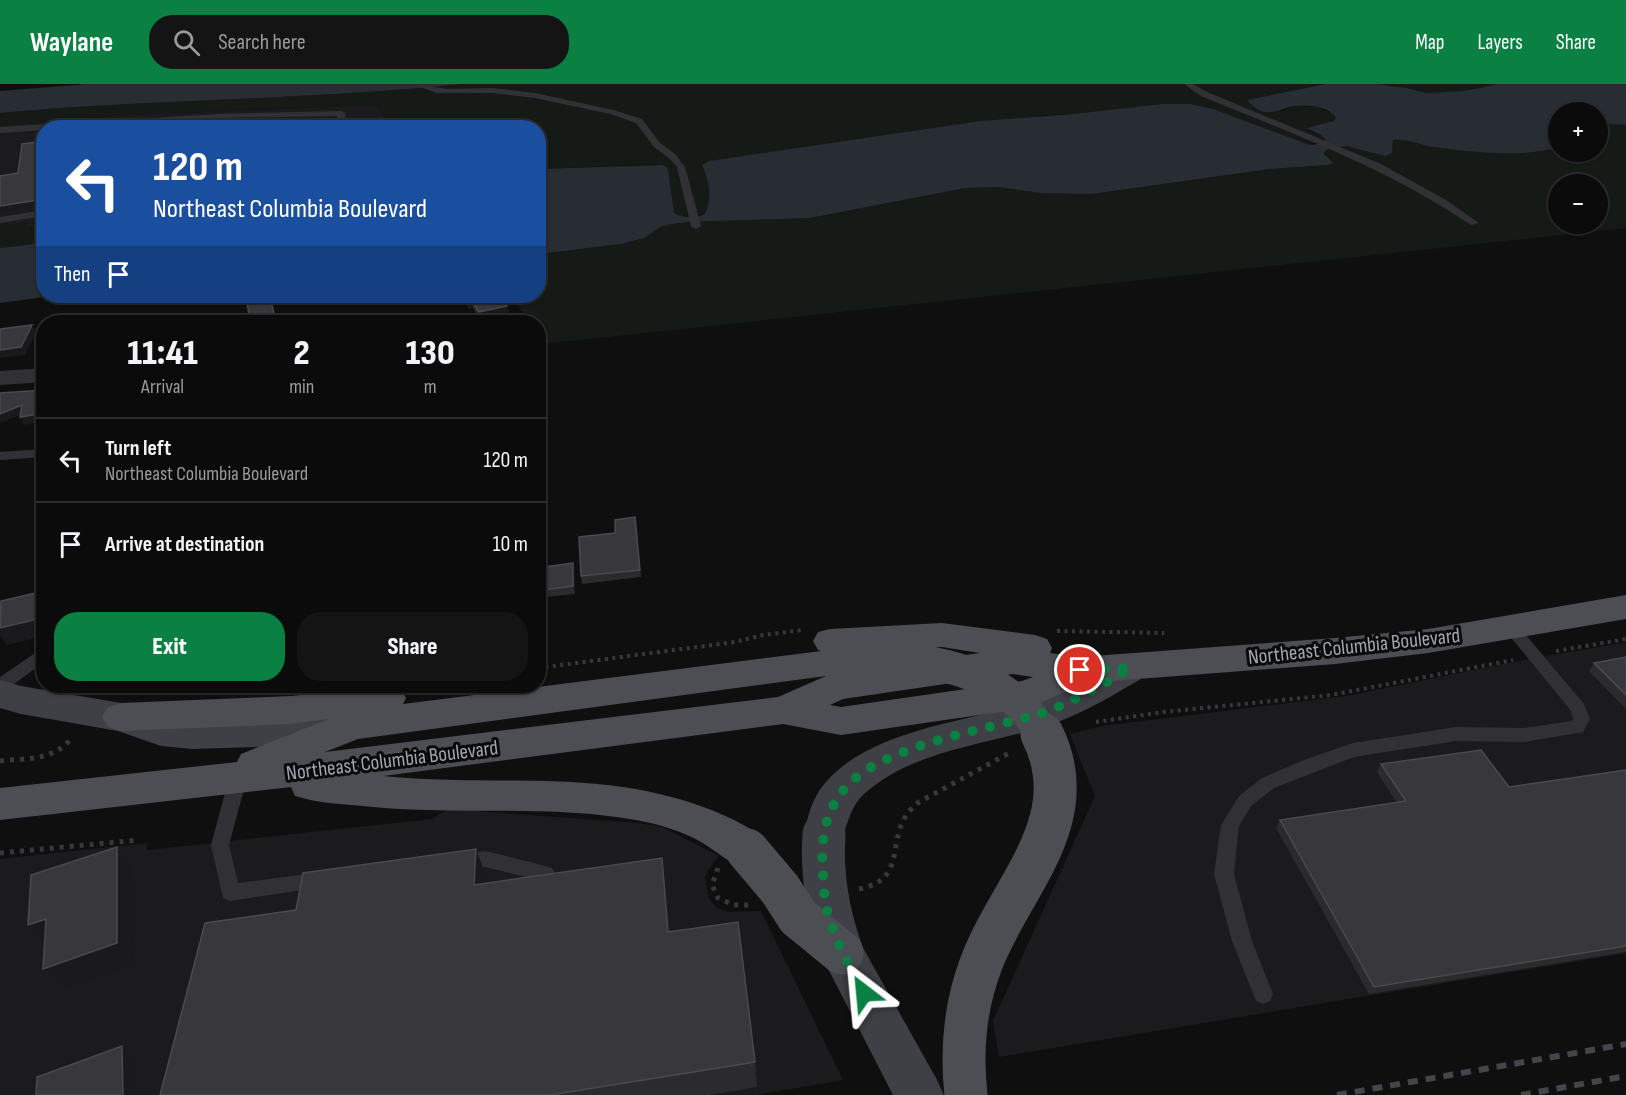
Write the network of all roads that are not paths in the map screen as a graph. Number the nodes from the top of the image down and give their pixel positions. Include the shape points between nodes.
1 (416, 84) edge
2 (1188, 84) edge
3 (156, 120) edge
4 (341, 120) edge
5 (36, 128) edge
6 (0, 130) edge
7 (36, 214) edge
8 (0, 220) edge
9 (1474, 224) dead end
10 (696, 226) dead end
11 (36, 376) edge
12 (0, 378) edge
13 (36, 454) edge
14 (0, 456) edge
15 (1626, 607) edge
16 (1510, 626) junction
17 (36, 659) edge
18 (1131, 668) junction
19 (546, 678) edge
20 (0, 686) edge
21 (430, 693) edge
22 (0, 694) edge
23 (121, 717) junction
24 (353, 724) junction
25 (228, 779) junction
26 (0, 804) edge
27 (440, 865) edge
28 (545, 874) edge
29 (335, 879) edge
30 (842, 953) junction
31 (1263, 994) dead end
32 (919, 1095) edge
33 (966, 1095) edge

1 - 10 lane via 444,91 506,91 639,121 657,145 679,163
2 - 9 lane via 1400,177
3 - 4 lane via 341,113
5 - 6 lane
7 - 8 lane
11 - 12 street
13 - 14 lane
15 - 16 main road, Northeast Columbia Boulevard
16 - 18 main road, Northeast Columbia Boulevard via 1380,647
16 - 31 lane via 1578,708 1582,719 1577,727 1524,735 1456,734 1353,750 1268,783 1245,801 1230,825 1224,874 1242,941
17 - 20 lane
18 - 19 main road via 1015,644 931,636 845,639
18 - 25 main road, Northeast Columbia Boulevard via 1080,670 1028,694 841,721 783,710
18 - 30 main road, bridge via 1042,713 917,748 879,763 850,783 829,813 822,858 824,897
21 - 23 main road via 291,711
22 - 23 main road
23 - 24 main road via 161,731 192,734 290,731
24 - 25 main road
24 - 33 main road, bridge via 865,658 941,662 983,678 1024,708 1046,738 1056,772 1056,792 1042,848 976,976 967,1010 964,1045
25 - 26 main road, Northeast Columbia Boulevard
25 - 29 lane via 219,845 230,892
25 - 30 main road, bridge via 435,796 616,801 673,811 715,829 731,860 780,889 798,917
27 - 28 lane via 486,859
30 - 32 main road

